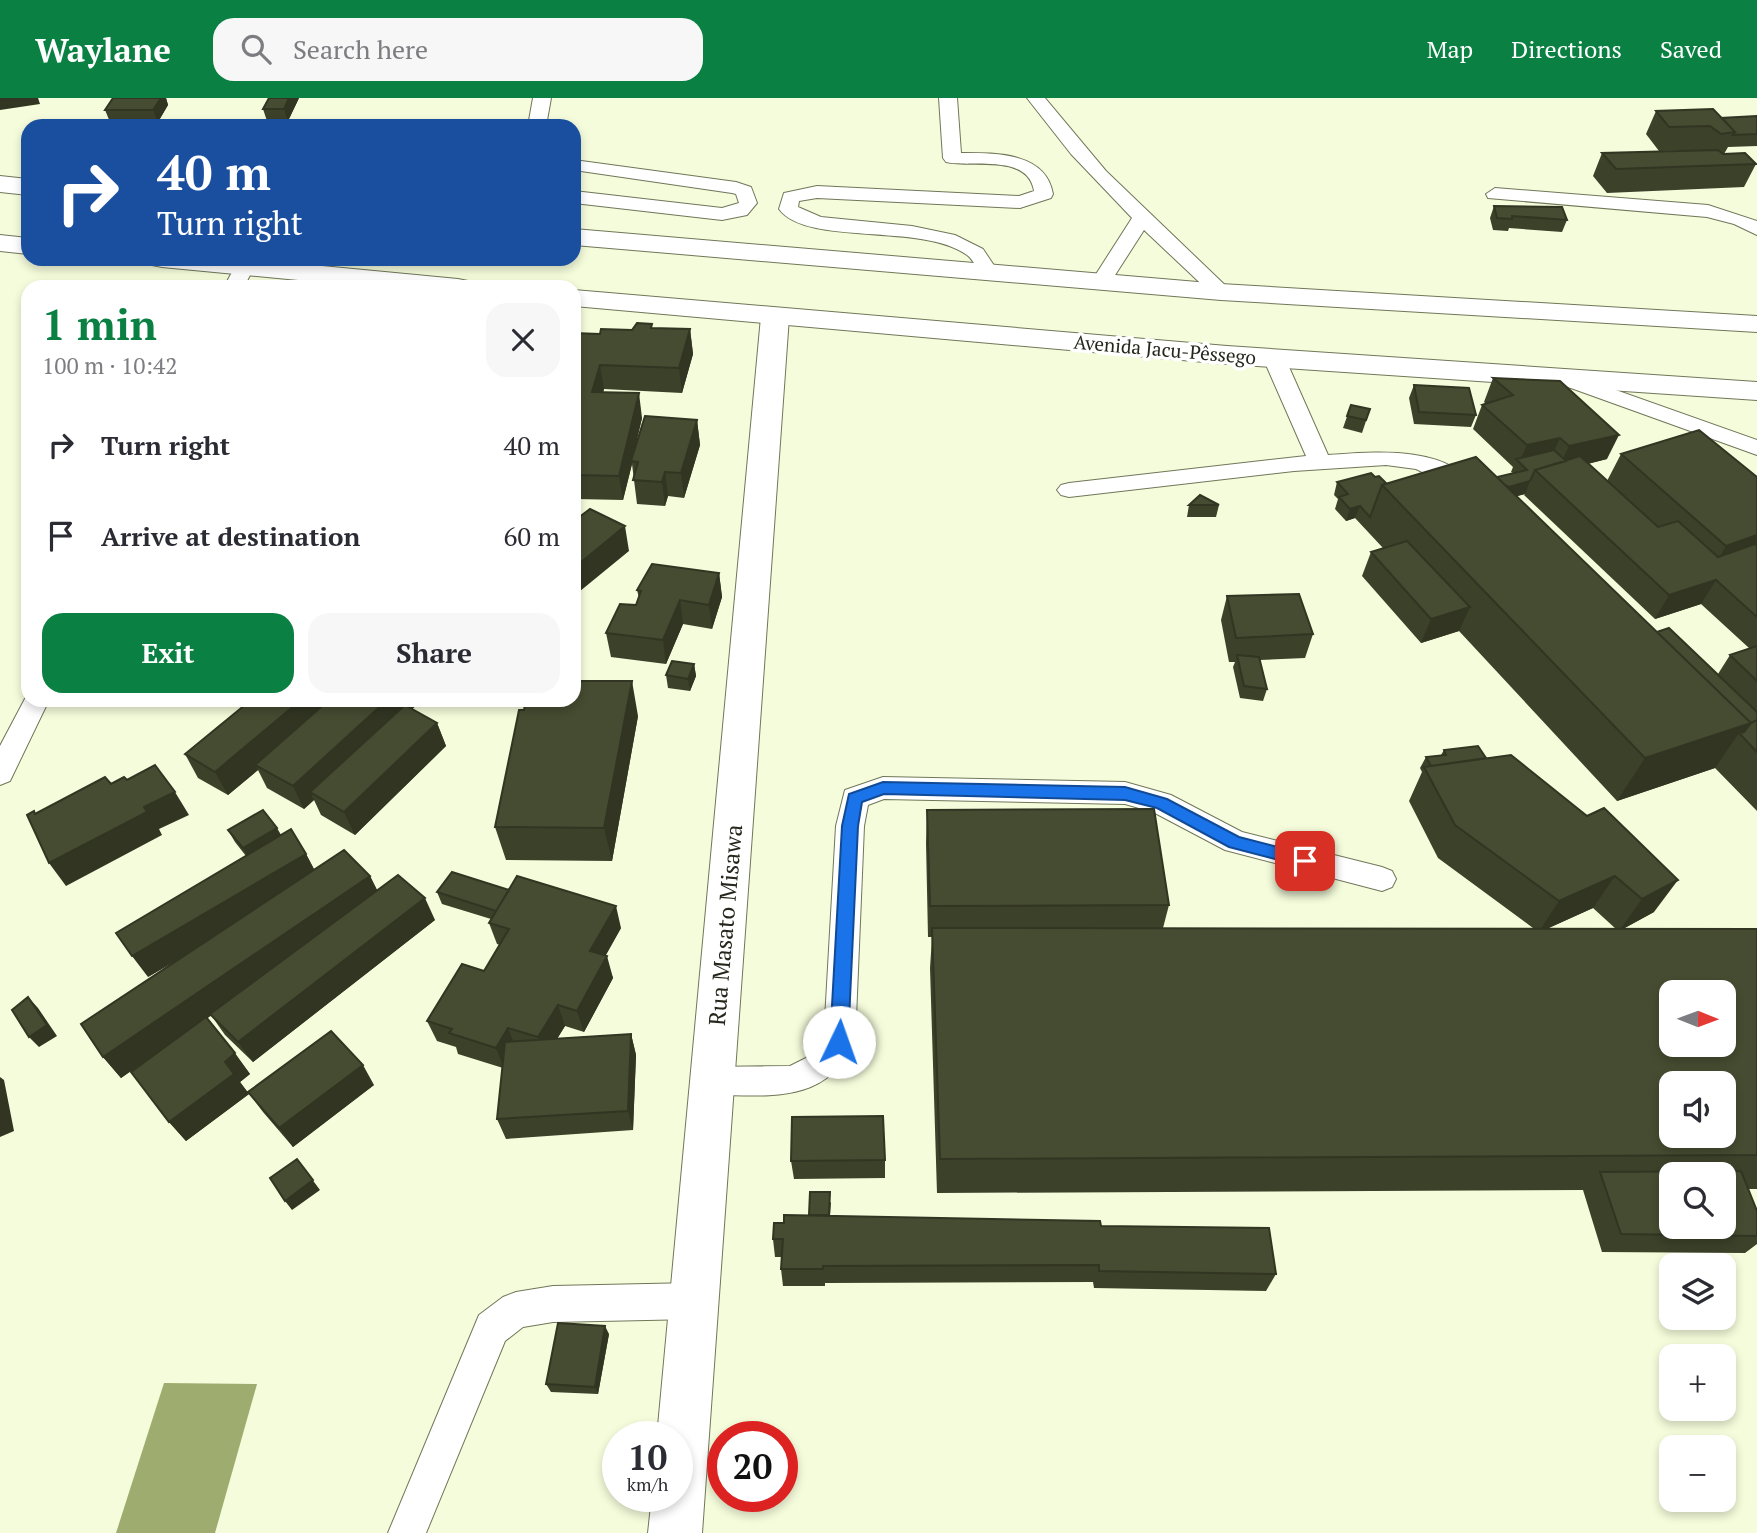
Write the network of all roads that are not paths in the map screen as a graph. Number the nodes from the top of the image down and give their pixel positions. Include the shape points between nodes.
1 (542, 98) edge
2 (948, 98) edge
3 (1035, 98) edge
4 (538, 119) edge
5 (581, 166) edge
6 (0, 184) edge
7 (21, 186) edge
8 (1495, 194) dead end
9 (581, 198) edge
10 (1142, 217) junction
11 (1757, 229) edge
12 (581, 238) edge
13 (0, 243) edge
14 (21, 245) edge
15 (192, 266) edge
16 (989, 273) junction
17 (239, 277) edge
18 (305, 280) edge
19 (1101, 282) junction
20 (1221, 292) junction
21 (581, 299) edge
22 (775, 317) junction
23 (1757, 324) edge
24 (1274, 358) junction
25 (1565, 379) junction
26 (1757, 391) edge
27 (1757, 448) edge
28 (1320, 462) junction
29 (1069, 490) dead end
30 (1482, 505) edge
31 (33, 707) edge
32 (0, 774) edge
33 (1381, 879) dead end
34 (712, 1081) junction
35 (694, 1301) junction
36 (407, 1533) edge
37 (675, 1533) edge

1 - 4 lane
2 - 16 lane via 952,179 817,192 792,197 788,208 822,223 953,240 975,251
3 - 10 lane
5 - 9 lane via 728,187 744,191 748,203 736,212 722,214
6 - 7 main road
8 - 11 lane via 1708,211
10 - 19 lane
10 - 20 lane
12 - 16 main road
13 - 14 main road
15 - 17 main road
16 - 19 main road
17 - 18 main road
19 - 20 main road
20 - 23 main road
21 - 22 main road, Avenida Jacu-Pêssego
22 - 24 main road, Avenida Jacu-Pêssego
22 - 34 main road, Rua Masato Misawa
24 - 25 main road, Avenida Jacu-Pêssego
24 - 28 lane
25 - 26 main road, Avenida Jacu-Pêssego
25 - 27 lane
28 - 29 lane
28 - 30 lane via 1386,458 1421,463 1452,478
31 - 32 lane
33 - 34 lane via 1235,842 1161,803 1125,793 883,788 855,798 850,826 839,1042 817,1068 793,1080
34 - 35 main road, Rua Masato Misawa
35 - 36 lane via 553,1304 516,1310 492,1328
35 - 37 main road, Rua Masato Misawa

